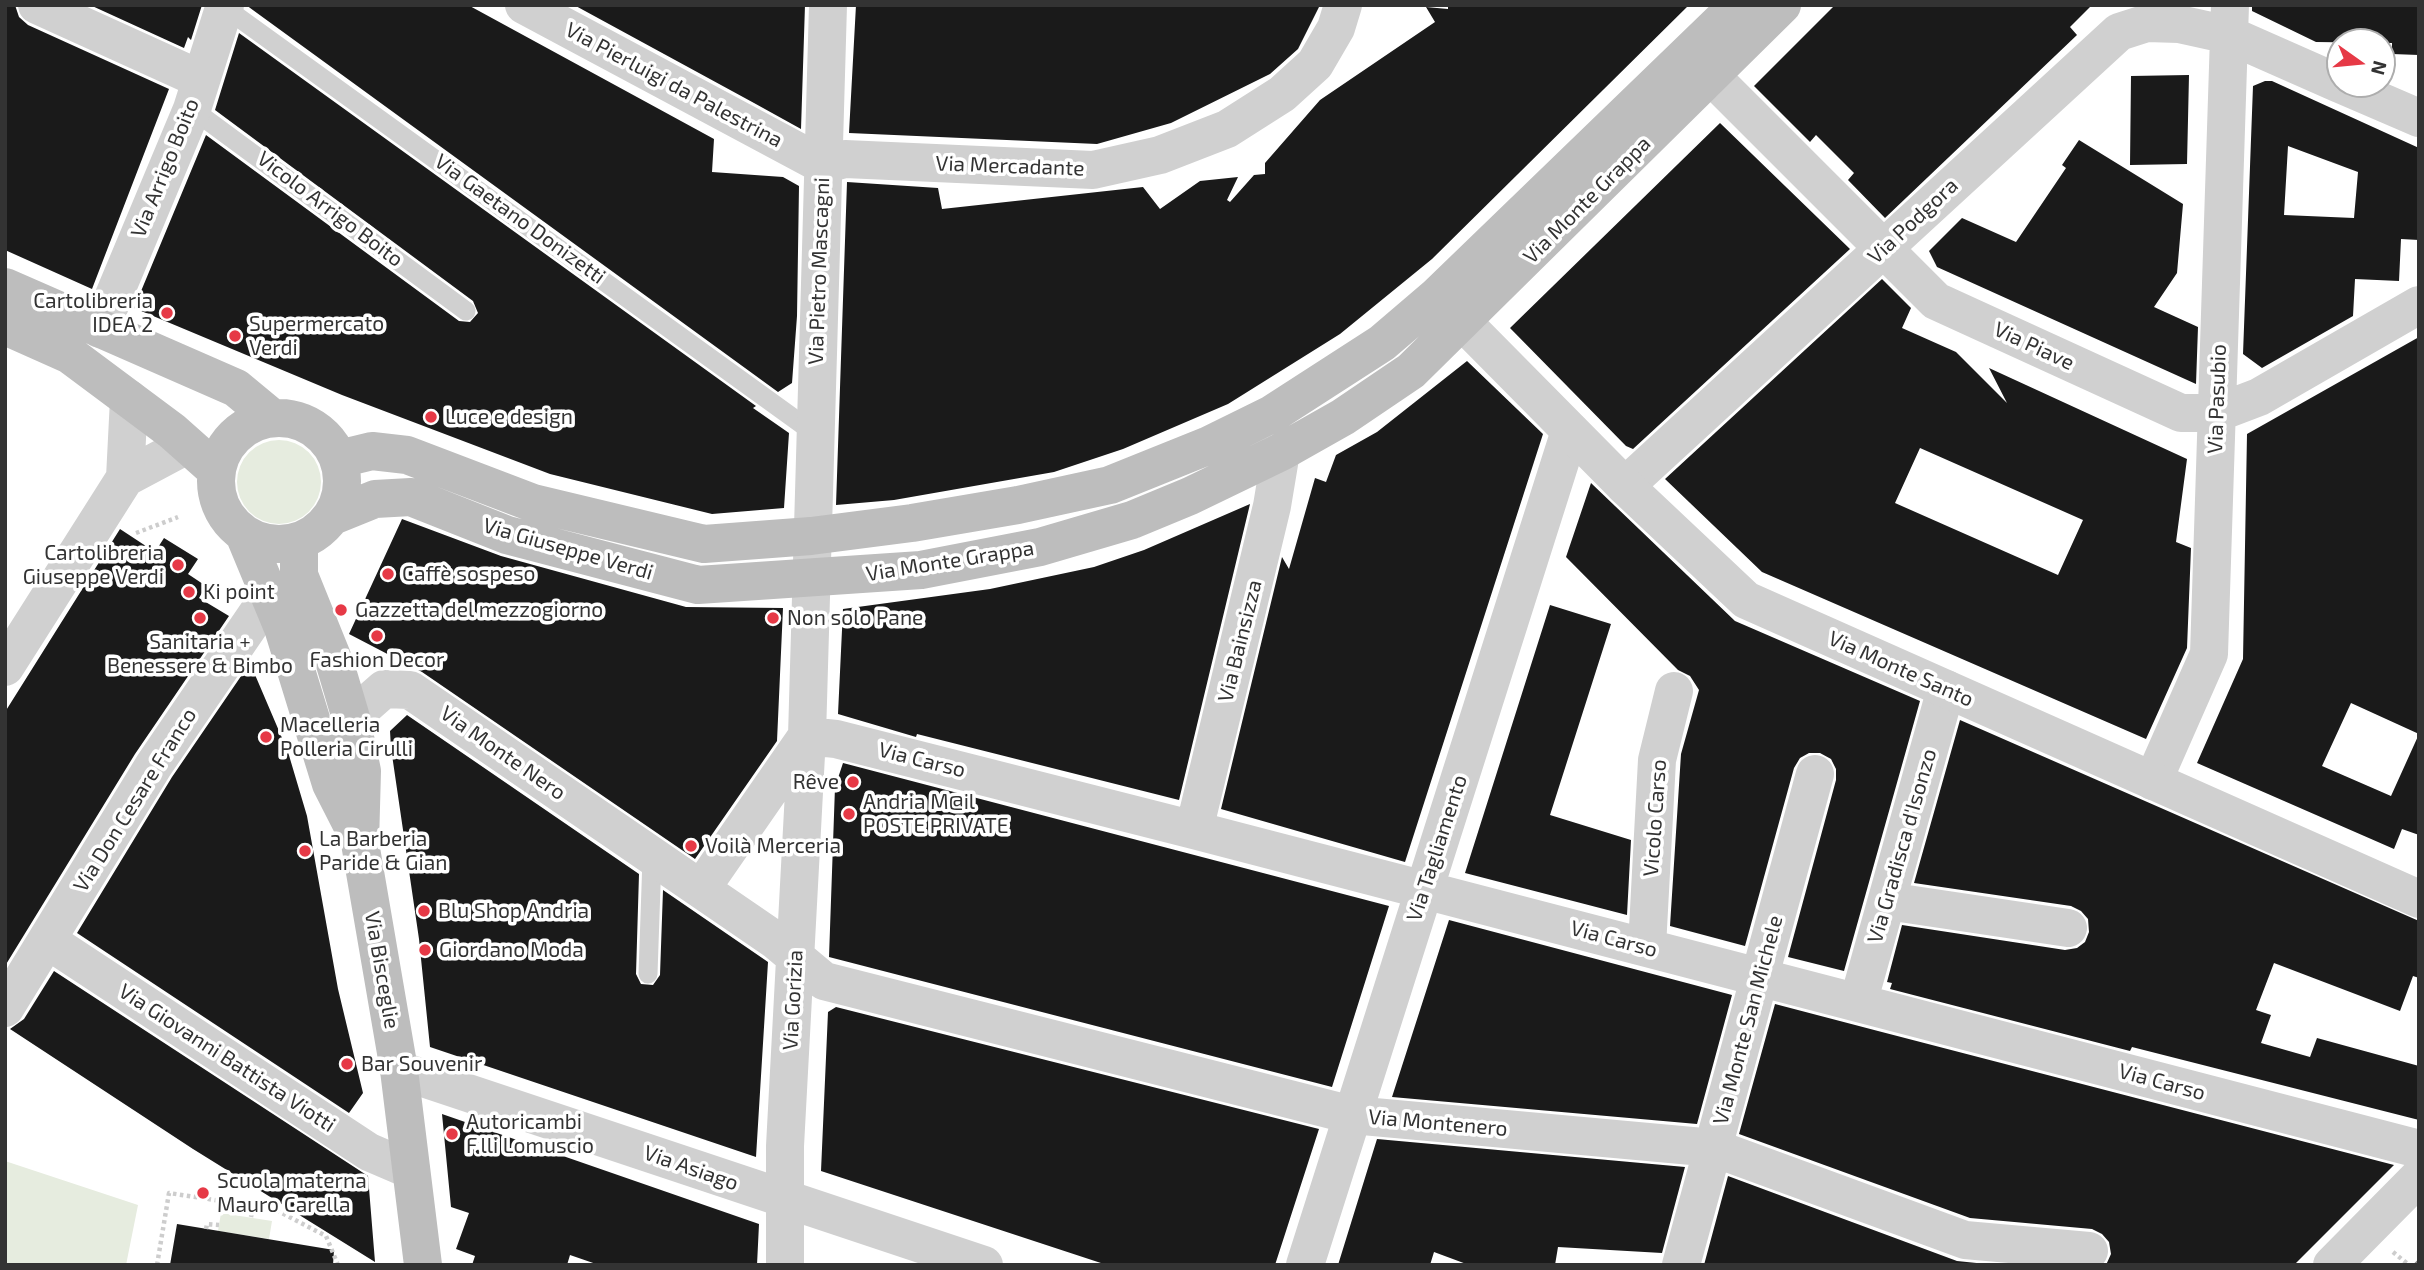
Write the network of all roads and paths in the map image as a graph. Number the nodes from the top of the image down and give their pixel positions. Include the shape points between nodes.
1 (37, 5) edge
2 (524, 5) edge
3 (828, 5) edge
4 (1343, 5) edge
5 (1738, 5) edge
6 (1782, 5) edge
7 (224, 6) edge
8 (2229, 20) edge
9 (1700, 65) junction
10 (2326, 76) edge
11 (196, 94) junction
12 (2373, 98) edge
13 (2419, 118) edge
14 (823, 165) junction
15 (1883, 249) junction
16 (5, 287) edge
17 (1437, 296) junction
18 (2419, 305) edge
19 (466, 311) dead end
20 (1462, 324) junction
21 (5, 326) edge
22 (100, 329) junction
23 (129, 399) junction
24 (2217, 412) junction
25 (271, 417) junction
26 (1570, 432) junction
27 (814, 433) junction
28 (187, 444) junction
29 (1281, 452) junction
30 (339, 459) junction
31 (217, 471) junction
32 (125, 478) junction
33 (1625, 486) junction
34 (332, 516) junction
35 (178, 517) dead end
36 (136, 533) dead end
37 (244, 534) junction
38 (811, 536) junction
39 (299, 542) junction
40 (811, 580) junction
41 (270, 595) junction
42 (5, 667) edge
43 (1946, 689) junction
44 (1674, 691) dead end
45 (351, 718) junction
46 (807, 736) junction
47 (1815, 774) dead end
48 (2153, 781) junction
49 (1194, 830) junction
50 (360, 842) junction
51 (652, 858) junction
52 (701, 889) junction
53 (1424, 889) junction
54 (2419, 899) edge
55 (1887, 901) junction
56 (2068, 928) dead end
57 (47, 940) junction
58 (1647, 947) junction
59 (795, 957) junction
60 (648, 974) dead end
61 (1760, 977) junction
62 (1858, 1003) junction
63 (5, 1008) edge
64 (399, 1070) junction
65 (1352, 1115) junction
66 (1714, 1149) junction
67 (2419, 1149) edge
68 (411, 1170) junction
69 (2419, 1177) edge
70 (787, 1200) junction
71 (253, 1206) junction
72 (251, 1217) dead end
73 (219, 1226) dead end
74 (206, 1229) dead end
75 (2089, 1251) dead end
76 (2397, 1256) dead end
77 (158, 1265) edge
78 (338, 1265) edge
79 (423, 1265) edge
80 (785, 1265) edge
81 (984, 1265) edge
82 (1305, 1265) edge
83 (1681, 1265) edge
84 (2332, 1265) edge
85 (2409, 1265) edge

1 - 11 street
2 - 14 street, Via Pierluigi da Palestrina
3 - 14 street, Via Pietro Mascagni
4 - 14 street, Via Mercadante via 1336,28 1315,64 1282,94 1227,129 1160,155 1093,170 845,159
5 - 9 main road, Via Monte Grappa
6 - 9 main road, Via Monte Grappa
7 - 11 street, Via Arrigo Boito
7 - 27 lane, Via Gaetano Donizetti
8 - 10 street, Via Podgora
8 - 15 street, Via Podgora via 2147,23 2119,32
8 - 24 street, Via Pasubio
9 - 15 street, Via Piave
9 - 17 main road, Via Monte Grappa
9 - 20 main road, Via Monte Grappa
11 - 19 lane, Vicolo Arrigo Boito
11 - 22 street, Via Arrigo Boito
12 - 13 street, Via Podgora
14 - 27 street, Via Pietro Mascagni
15 - 24 street, Via Piave via 1936,301 2181,413
15 - 33 street, Via Podgora
16 - 22 main road
17 - 20 street
17 - 38 main road, Via Monte Grappa via 1381,343 1272,414 1110,485 1017,505
18 - 24 street, Via Piave via 2259,397
20 - 26 street, Via Monte Santo
20 - 29 main road, Via Monte Grappa via 1411,371
21 - 23 main road via 70,355
22 - 25 main road via 236,388
23 - 28 main road
23 - 32 street
24 - 48 street, Via Pasubio via 2209,654
25 - 30 main road via 293,418 313,426 329,440
25 - 31 main road via 235,435
26 - 33 street, Via Monte Santo
26 - 53 street, Via Tagliamento
27 - 38 street, Via Pietro Mascagni
28 - 31 main road
28 - 32 street
29 - 40 main road, Via Monte Grappa via 1132,520 1040,547 921,570
29 - 49 street, Via Bainsizza
30 - 34 main road via 341,498
30 - 38 main road, Via Giuseppe Verdi via 372,451 407,455 533,503 704,544
31 - 37 main road via 221,507
32 - 42 street
33 - 43 street, Via Monte Santo via 1746,600
34 - 39 main road, Via Giuseppe Verdi via 318,532
34 - 40 main road, Via Giuseppe Verdi via 375,499 411,497 507,535 698,585
35 - 36 path
37 - 39 main road via 280,545
37 - 41 main road, Via Bisceglie
38 - 40 street
39 - 45 main road, Via Bisceglie via 299,575
40 - 46 street, Via Gorizia
41 - 50 main road, Via Bisceglie via 331,784
41 - 57 street, Via Don Cesare Franco via 154,765
43 - 48 street, Via Monte Santo
43 - 55 street, Via Gradisca d'Isonzo
44 - 58 street, Vicolo Carso via 1657,761
45 - 50 main road, Via Bisceglie via 362,771
45 - 51 street, Via Monte Nero via 384,689 410,690
46 - 49 street, Via Carso via 836,738
46 - 52 street
46 - 59 street, Via Gorizia
47 - 61 street, Via Monte San Michele
48 - 54 street, Via Monte Santo
49 - 53 street, Via Carso
50 - 64 main road, Via Bisceglie
51 - 52 street, Via Monte Nero
51 - 60 lane
52 - 59 street, Via Monte Nero
53 - 58 street, Via Carso
53 - 65 street, Via Tagliamento
55 - 56 street
55 - 62 street, Via Gradisca d'Isonzo
57 - 63 street, Via Don Cesare Franco
57 - 68 street, Via Giovanni Battista Viotti via 369,1152
58 - 61 street, Via Carso
59 - 65 street, Via Montenero via 824,981
59 - 70 street, Via Gorizia via 785,1146
61 - 62 street, Via Carso
61 - 66 street, Via Monte San Michele
62 - 67 street, Via Carso
64 - 68 main road, Via Bisceglie
64 - 70 street, Via Asiago
65 - 66 street, Via Montenero
65 - 82 street, Via Tagliamento
66 - 75 street, Via Montenero via 1965,1240
66 - 83 street, Via Monte San Michele
68 - 79 main road, Via Bisceglie
69 - 84 street
70 - 80 street, Via Gorizia
70 - 81 street, Via Asiago
71 - 72 path
71 - 77 path via 169,1193
71 - 78 path via 274,1209 326,1236
73 - 74 path via 207,1224
76 - 85 path

